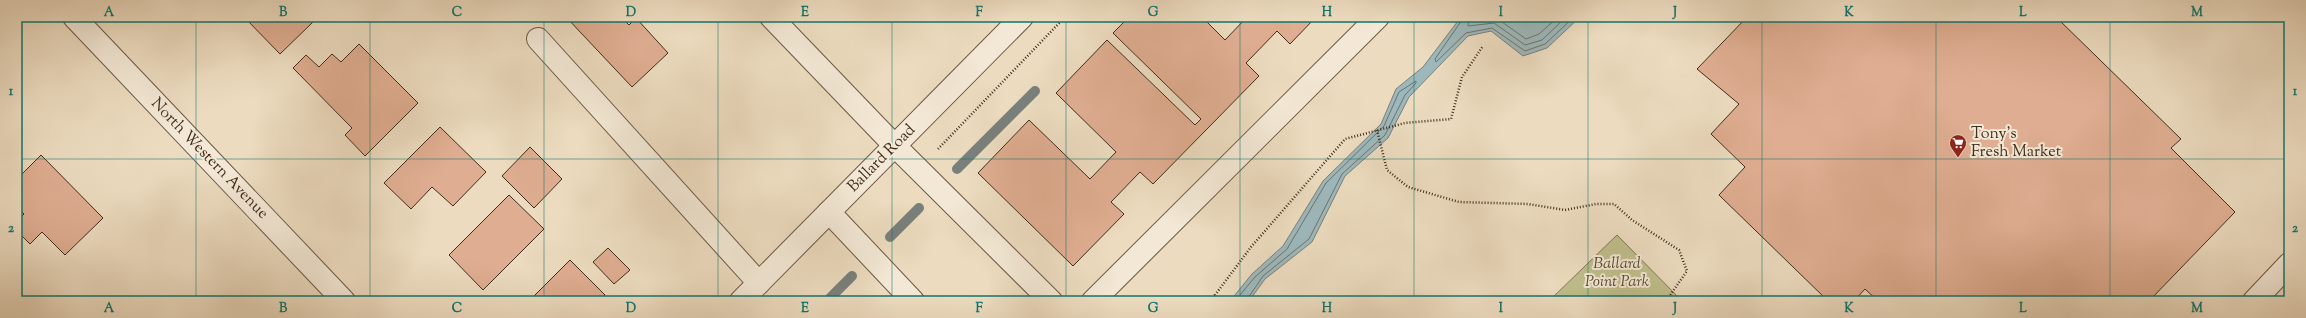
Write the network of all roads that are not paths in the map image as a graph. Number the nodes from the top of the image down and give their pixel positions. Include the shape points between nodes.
1 (74, 17) edge
2 (770, 17) edge
3 (1022, 17) edge
4 (1378, 17) edge
5 (538, 39) dead end
6 (895, 146) junction
7 (829, 212) junction
8 (2289, 264) edge
9 (759, 283) junction
10 (344, 301) edge
11 (741, 301) edge
12 (913, 301) edge
13 (1051, 301) edge
14 (1093, 301) edge
15 (2254, 301) edge

1 - 10 street, North Western Avenue
2 - 6 street
3 - 6 street, Ballard Road
4 - 14 street
5 - 9 street
6 - 7 street, Ballard Road
6 - 13 street
7 - 9 street, Ballard Road
7 - 12 street
8 - 15 street
9 - 11 street, Ballard Road

